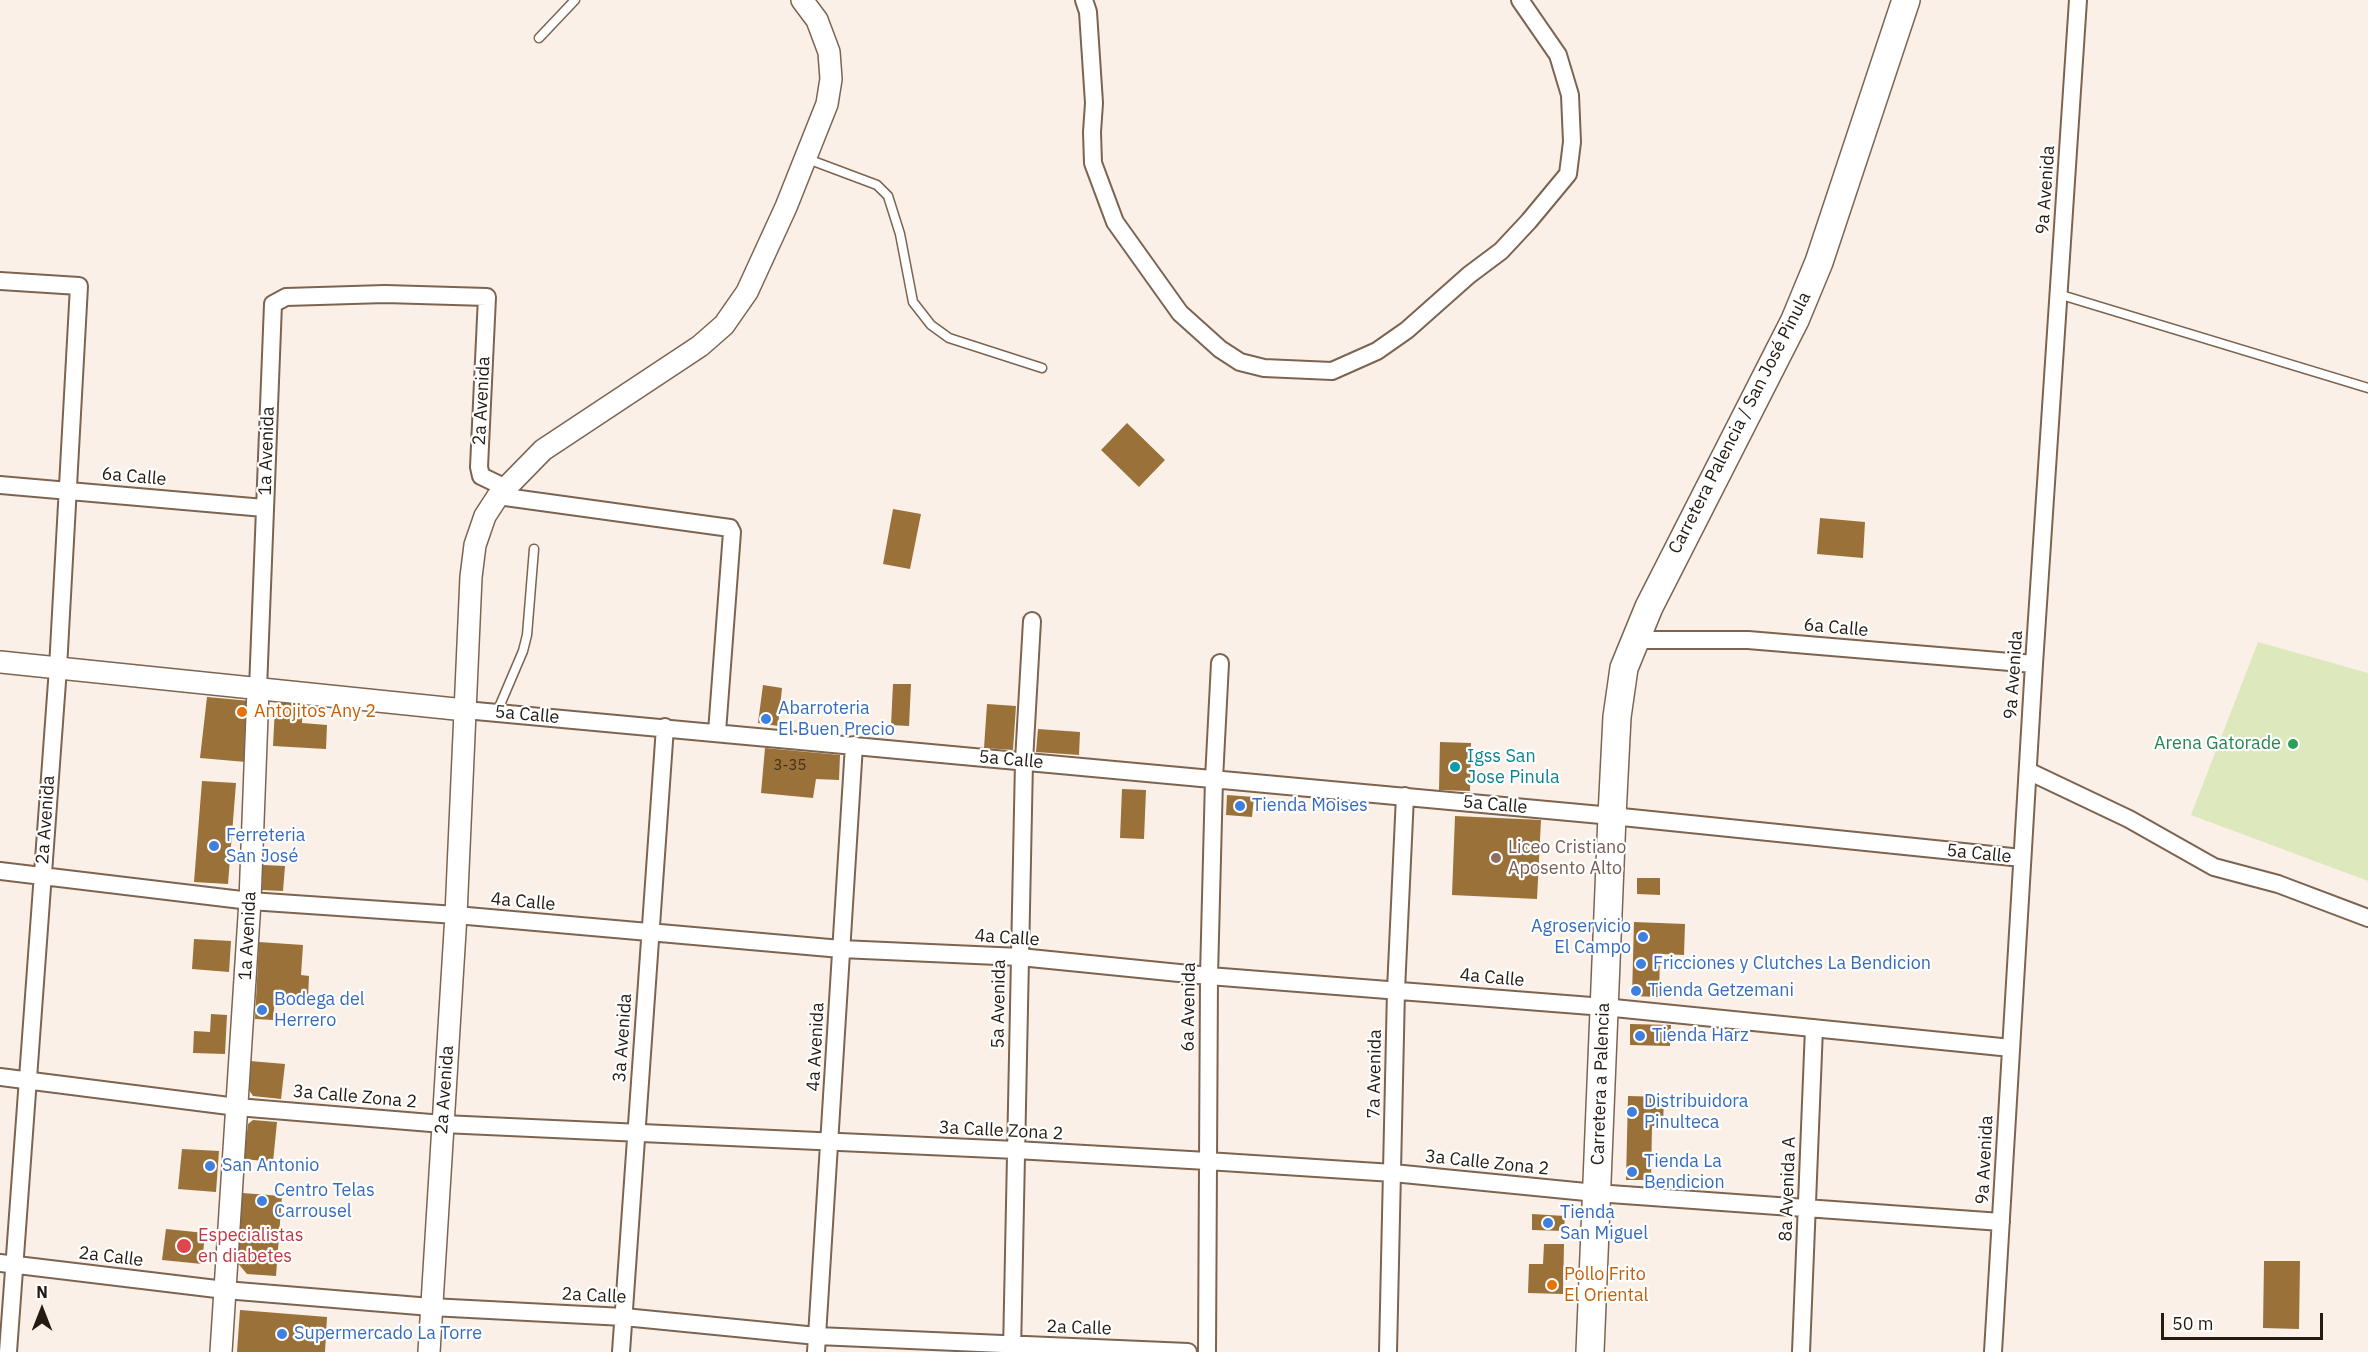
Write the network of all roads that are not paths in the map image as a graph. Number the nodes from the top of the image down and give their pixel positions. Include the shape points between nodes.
1 (575, 0) edge
2 (802, 0) edge
3 (1084, 0) edge
4 (1520, 0) edge
5 (1906, 0) edge
6 (2078, 0) edge
7 (539, 38) dead end
8 (805, 158) junction
9 (0, 281) edge
10 (2058, 294) junction
11 (273, 304) joint
12 (1042, 368) dead end
13 (2368, 388) edge
14 (0, 485) edge
15 (68, 492) junction
16 (502, 492) junction
17 (264, 508) junction
18 (534, 549) dead end
19 (1032, 621) dead end
20 (1635, 640) junction
21 (0, 662) edge
22 (1220, 663) dead end
23 (2034, 664) junction
24 (58, 668) junction
25 (258, 689) junction
26 (465, 710) junction
27 (497, 712) junction
28 (664, 727) junction
29 (717, 732) junction
30 (854, 745) junction
31 (1024, 761) junction
32 (2028, 771) junction
33 (1214, 778) junction
34 (1405, 796) junction
35 (1612, 816) junction
36 (2022, 858) junction
37 (0, 871) edge
38 (42, 876) junction
39 (250, 901) junction
40 (456, 915) junction
41 (2368, 918) edge
42 (650, 933) junction
43 (841, 949) junction
44 (1020, 957) junction
45 (1209, 976) junction
46 (1396, 990) junction
47 (1604, 1007) junction
48 (1814, 1028) junction
49 (2011, 1048) junction
50 (0, 1077) edge
51 (27, 1080) junction
52 (237, 1107) junction
53 (443, 1124) junction
54 (636, 1133) junction
55 (829, 1143) junction
56 (1016, 1150) junction
57 (1207, 1161) junction
58 (1393, 1173) junction
59 (1596, 1193) junction
60 (1806, 1208) junction
61 (2001, 1222) junction
62 (6, 1264) edge
63 (225, 1290) junction
64 (431, 1307) junction
65 (624, 1317) junction
66 (817, 1344) edge
67 (1012, 1349) edge
68 (8, 1352) edge
69 (221, 1352) edge
70 (429, 1352) edge
71 (621, 1352) edge
72 (1188, 1352) edge
73 (1207, 1352) edge
74 (1388, 1352) edge
75 (1590, 1352) edge
76 (1801, 1352) edge
77 (1993, 1352) edge

1 - 7 lane
2 - 8 street, 2a Avenida via 825,37 831,79 827,104
3 - 4 street via 1094,103 1093,163 1115,222 1180,313 1220,350 1240,362 1264,368 1332,371 1377,351 1407,330 1501,251 1568,174 1572,142 1570,95 1558,55
5 - 20 main road, Carretera Palencia / San José Pinula via 1819,262 1795,320
6 - 10 street, 9a Avenida
8 - 12 lane via 877,185 888,196 913,302 931,325 949,338
8 - 16 street, 2a Avenida via 747,292 724,325 700,346 543,450
9 - 15 street, 2a Avenida via 79,287
10 - 13 lane
10 - 23 street, 9a Avenida
11 - 16 street, 2a Avenida via 286,297 487,297 478,467 481,476
11 - 17 street, 1a Avenida
14 - 15 street, 6a Calle
15 - 17 street, 6a Calle
15 - 24 street, 2a Avenida
16 - 26 street, 2a Avenida via 485,516 475,545
16 - 29 street via 730,528
17 - 25 street, 1a Avenida
18 - 27 lane via 525,643
19 - 31 street, 5a Avenida
20 - 23 street, 6a Calle via 1748,640
20 - 35 main road, Carretera Palencia / San José Pinula via 1624,668 1617,717
21 - 24 street, 5a Calle
22 - 33 street, 6a Avenida
23 - 32 street, 9a Avenida
24 - 25 street, 5a Calle
24 - 38 street, 2a Avenida
25 - 26 street, 5a Calle
25 - 39 street, 1a Avenida
26 - 27 street, 5a Calle
26 - 40 street, 2a Avenida
27 - 28 street, 5a Calle
28 - 29 street, 5a Calle
28 - 42 street, 3a Avenida
29 - 30 street, 5a Calle
30 - 31 street, 5a Calle
30 - 43 street, 4a Avenida
31 - 33 street, 5a Calle
31 - 44 street, 5a Avenida
32 - 36 street, 9a Avenida
32 - 41 street via 2129,819 2214,867 2278,884
33 - 34 street, 5a Calle
33 - 45 street, 6a Avenida
34 - 35 street, 5a Calle
34 - 46 street, 7a Avenida
35 - 36 street, 5a Calle
35 - 47 main road, Carretera a Palencia
36 - 49 street, 9a Avenida
37 - 38 street, 4a Calle
38 - 39 street, 4a Calle
38 - 51 street, 2a Avenida
39 - 40 street, 4a Calle
39 - 52 street, 1a Avenida
40 - 42 street, 4a Calle
40 - 53 street, 2a Avenida
42 - 43 street, 4a Calle
42 - 54 street, 3a Avenida
43 - 44 street, 4a Calle
43 - 55 street, 4a Avenida
44 - 45 street, 4a Calle
44 - 56 street, 5a Avenida
45 - 46 street, 4a Calle
45 - 57 street, 6a Avenida
46 - 47 street, 4a Calle
46 - 58 street, 7a Avenida
47 - 48 street, 4a Calle
47 - 59 main road, Carretera a Palencia
48 - 49 street, 4a Calle
48 - 60 street, 8a Avenida A
49 - 61 street, 9a Avenida
50 - 51 street, 3a Calle Zona 2
51 - 52 street, 3a Calle Zona 2
51 - 62 street, 2a Avenida
52 - 53 street, 3a Calle Zona 2
52 - 63 street, 1a Avenida
53 - 54 street, 3a Calle Zona 2
53 - 64 street, 2a Avenida
54 - 55 street, 3a Calle Zona 2
54 - 65 street, 3a Avenida
55 - 56 street, 3a Calle Zona 2
55 - 66 street, 4a Avenida
56 - 57 street, 3a Calle Zona 2
56 - 67 street, 5a Avenida
57 - 58 street, 3a Calle Zona 2
57 - 73 street, 6a Avenida
58 - 59 street, 3a Calle Zona 2
58 - 74 street, 7a Avenida
59 - 60 street, 3a Calle Zona 2
59 - 75 main road, Carretera a Palencia
60 - 61 street, 3a Calle Zona 2
60 - 76 street, 8a Avenida A
61 - 77 street, 9a Avenida
62 - 63 street, 2a Calle
62 - 68 street, 2a Avenida
63 - 64 street, 2a Calle
63 - 69 street, 1a Avenida
64 - 65 street, 2a Calle
64 - 70 street, 2a Avenida
65 - 66 street, 2a Calle
65 - 71 street, 3a Avenida
66 - 67 street, 2a Calle
67 - 72 street, 2a Calle

